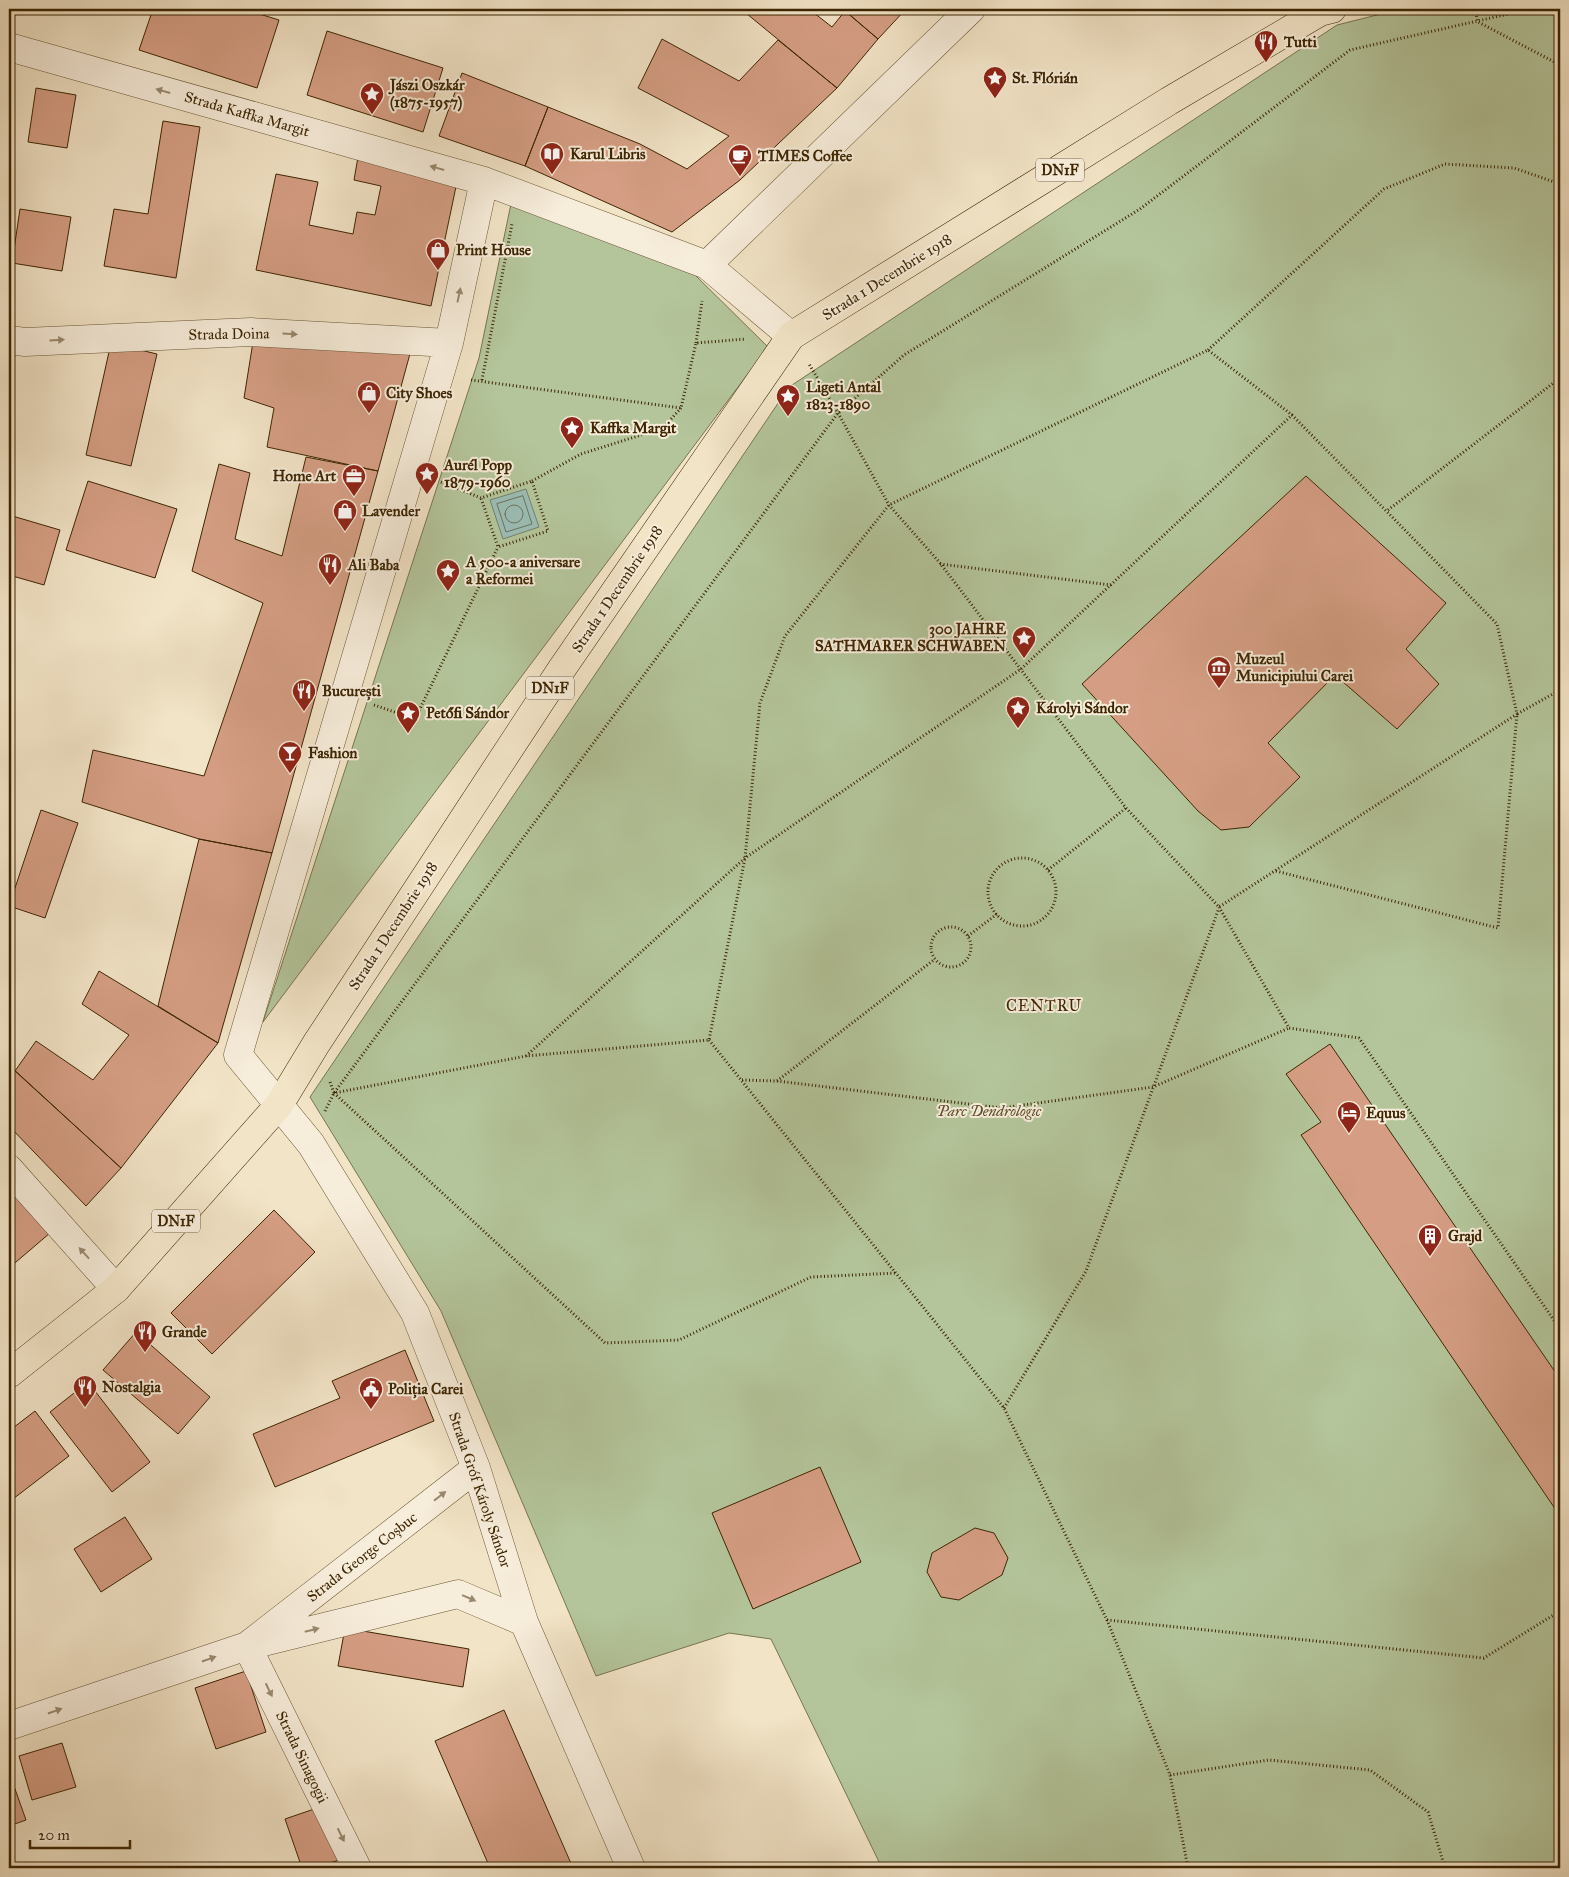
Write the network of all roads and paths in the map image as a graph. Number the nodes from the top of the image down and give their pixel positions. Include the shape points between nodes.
1 (972, 9) edge
2 (1475, 9) edge
3 (1530, 9) edge
4 (1322, 10) edge
5 (1478, 22) junction
6 (9, 47) edge
7 (1560, 65) edge
8 (484, 181) junction
9 (1560, 184) edge
10 (518, 194) junction
11 (706, 265) junction
12 (791, 336) junction
13 (9, 340) edge
14 (449, 343) junction
15 (1208, 350) junction
16 (1560, 378) edge
17 (438, 379) junction
18 (482, 380) junction
19 (681, 408) junction
20 (838, 413) junction
21 (1292, 415) junction
22 (411, 470) junction
23 (532, 481) junction
24 (481, 498) junction
25 (889, 506) junction
26 (1388, 510) junction
27 (498, 547) junction
28 (940, 564) junction
29 (1112, 584) junction
30 (1021, 669) junction
31 (1560, 690) edge
32 (344, 696) junction
33 (1517, 714) junction
34 (1126, 808) junction
35 (745, 858) junction
36 (1048, 870) junction
37 (1275, 871) junction
38 (1219, 907) junction
39 (997, 914) junction
40 (968, 936) junction
41 (935, 959) junction
42 (1289, 1028) junction
43 (709, 1040) junction
44 (316, 1044) junction
45 (526, 1056) junction
46 (742, 1080) junction
47 (777, 1081) junction
48 (1153, 1087) junction
49 (334, 1093) junction
50 (278, 1105) junction
51 (311, 1144) junction
52 (9, 1169) edge
53 (897, 1274) junction
54 (116, 1289) junction
55 (1560, 1329) edge
56 (9, 1374) edge
57 (1004, 1408) junction
58 (476, 1468) junction
59 (1560, 1612) edge
60 (1107, 1620) junction
61 (524, 1622) junction
62 (247, 1646) junction
63 (9, 1726) edge
64 (1170, 1775) junction
65 (357, 1868) edge
66 (631, 1868) edge
67 (1188, 1868) edge
68 (1445, 1868) edge

1 - 11 street
2 - 5 path
3 - 5 path
4 - 12 main road, Strada 1 Decembrie 1918 / DN1F
5 - 7 path
5 - 20 path via 1350,50 1140,208 904,354
8 -> 6 street, Strada Kaffka Margit
8 - 10 street, Strada Kaffka Margit
14 -> 8 street
9 - 15 path via 1514,168 1445,164 1384,189
10 - 11 street, Strada Kaffka Margit
10 - 18 path
11 - 12 street, Strada Kaffka Margit
12 - 19 path via 696,343
12 - 20 path
12 - 44 main road, Strada 1 Decembrie 1918 / DN1F via 561,670
13 -> 14 street, Strada Doina via 25,342 251,332
14 - 17 street
15 - 21 path
15 - 25 path
16 - 26 path
17 - 18 path
17 - 22 street
18 - 19 path
19 - 23 path via 663,428 581,454
20 - 25 path
20 - 49 path
21 - 26 path
21 - 29 path
22 - 24 path
22 - 32 street
23 - 24 path
23 - 27 path via 548,531
24 - 27 path
25 - 28 path
25 - 35 path via 785,636 760,703
26 - 33 path via 1497,624
27 - 32 path via 415,719
28 - 29 path
28 - 30 path
29 - 30 path
30 - 34 path
30 - 35 path
31 - 33 path
32 - 50 street, Strada Gróf Károly Sándor via 238,1055
33 - 37 path
33 - 37 path via 1498,928
34 - 36 path
34 - 38 path
35 - 43 path
35 - 45 path
36 - 39 path via 1054,879 1055,900 1044,918 1025,926 1004,921
36 - 39 path via 1032,859 1022,858 1012,859 996,869 988,887 988,897
37 - 38 path
38 - 42 path
38 - 48 path
39 - 40 path
40 - 41 path via 971,950 966,962 948,968
40 - 41 path via 957,928 943,928 937,932 930,951
41 - 47 path
42 - 48 path
42 - 55 path via 1359,1038
43 - 45 path
43 - 46 path
44 - 49 path
44 - 50 main road, Strada 1 Decembrie 1918 / DN1F
45 - 49 path
46 - 47 path
46 - 53 path
47 - 48 path via 1002,1108
48 - 57 path via 1086,1271
49 - 51 path
49 - 53 path via 605,1343 679,1340 811,1277
50 - 51 street, Strada Gróf Károly Sándor
50 - 54 main road, Strada 1 Decembrie 1918 / DN1F
51 - 58 street, Strada Gróf Károly Sándor via 415,1313
54 -> 52 street
53 - 57 path
54 - 56 main road, Strada 1 Decembrie 1918 / DN1F
57 - 60 path
58 - 61 street, Strada Gróf Károly Sándor
62 -> 58 street, Strada George Coșbuc
59 - 60 path via 1484,1658
60 - 64 path
62 -> 61 street, Strada George Coșbuc via 458,1594
61 - 66 street, Strada Gróf Károly Sándor
63 -> 62 street, Strada George Coșbuc
62 -> 65 street, Strada Sinagogii
64 - 67 path
64 - 68 path via 1269,1760 1370,1770 1428,1812

